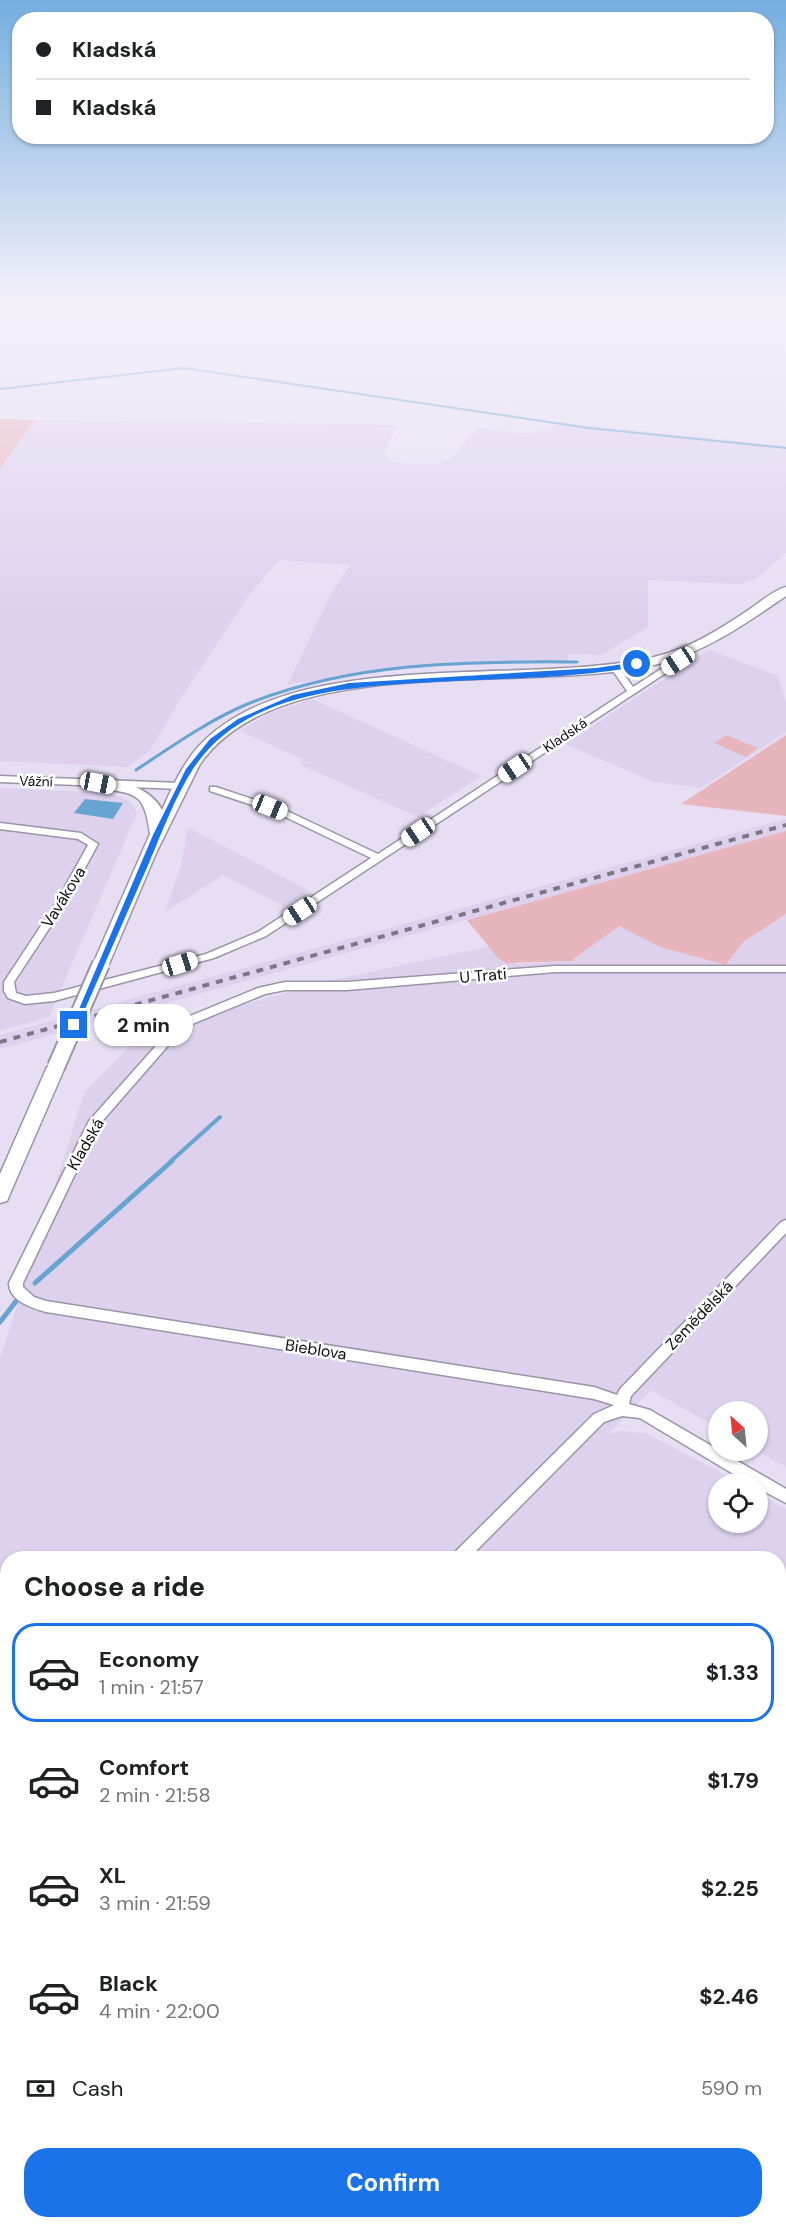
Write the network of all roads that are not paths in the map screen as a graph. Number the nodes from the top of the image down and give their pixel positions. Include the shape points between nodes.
1 (786, 591) edge
2 (681, 659) dead end
3 (615, 668) junction
4 (631, 691) junction
5 (0, 779) edge
6 (98, 783) junction
7 (180, 786) junction
8 (213, 789) dead end
9 (0, 826) edge
10 (157, 835) junction
11 (380, 858) junction
12 (786, 969) edge
13 (54, 997) joint
14 (187, 1022) joint
15 (0, 1196) edge
16 (786, 1225) edge
17 (16, 1288) joint
18 (619, 1407) junction
19 (786, 1497) edge
20 (466, 1551) edge

1 - 3 main road via 696,647
2 - 4 street, Kladská
3 - 4 street
3 - 7 main road via 368,683 296,697 250,715 212,740
4 - 11 street, Kladská
5 - 6 street, Vážní
6 - 7 street, Vážní
6 - 10 main road via 146,797 157,810
7 - 10 main road
8 - 11 street via 282,812
9 - 13 street, Vavákova via 81,836 93,844 61,903 9,982 10,991 18,998
10 - 15 main road, bridge
11 - 13 street, Kladská via 281,923 237,945
12 - 14 street, U Trati via 555,969 347,986 285,986 262,991
14 - 17 street, Kladská via 168,1038 93,1124 17,1278
16 - 18 street, Zemědělská via 631,1386
17 - 18 street, Bieblova via 25,1298 46,1307 594,1393
18 - 19 street, Bieblova via 645,1414
18 - 20 street, Zemědělská via 599,1418

